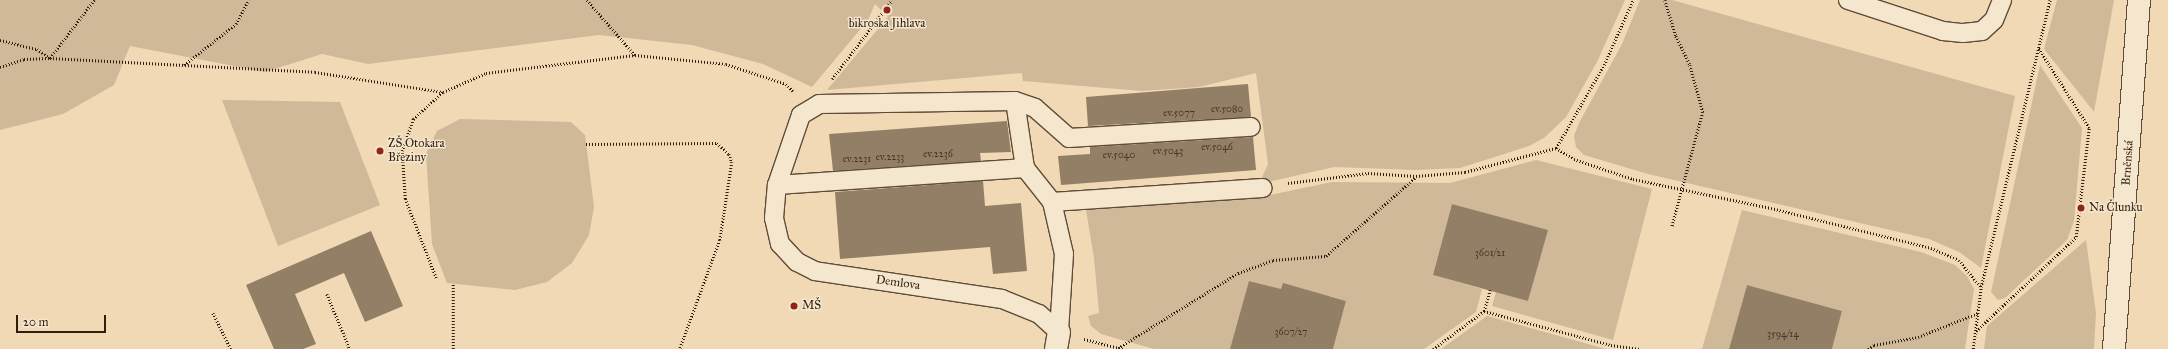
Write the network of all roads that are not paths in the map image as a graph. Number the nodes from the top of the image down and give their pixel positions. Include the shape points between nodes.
1 (1848, 0) edge
2 (2002, 0) edge
3 (2139, 0) edge
4 (1016, 101) junction
5 (1251, 127) dead end
6 (1025, 168) junction
7 (777, 185) junction
8 (1263, 188) road end
9 (1052, 202) junction
10 (1057, 341) edge
11 (2114, 349) edge

1 - 2 lane via 1943,31 1963,33 1982,31 1994,20
3 - 11 main road, Brněnská
4 - 5 lane via 1036,108 1069,138
4 - 6 lane
4 - 7 lane, Demlova via 819,104 801,115
6 - 7 lane
6 - 9 lane
7 - 10 lane, Demlova via 774,218 780,244 797,262 816,271 1002,299 1039,314
8 - 9 lane
9 - 10 lane via 1064,254

